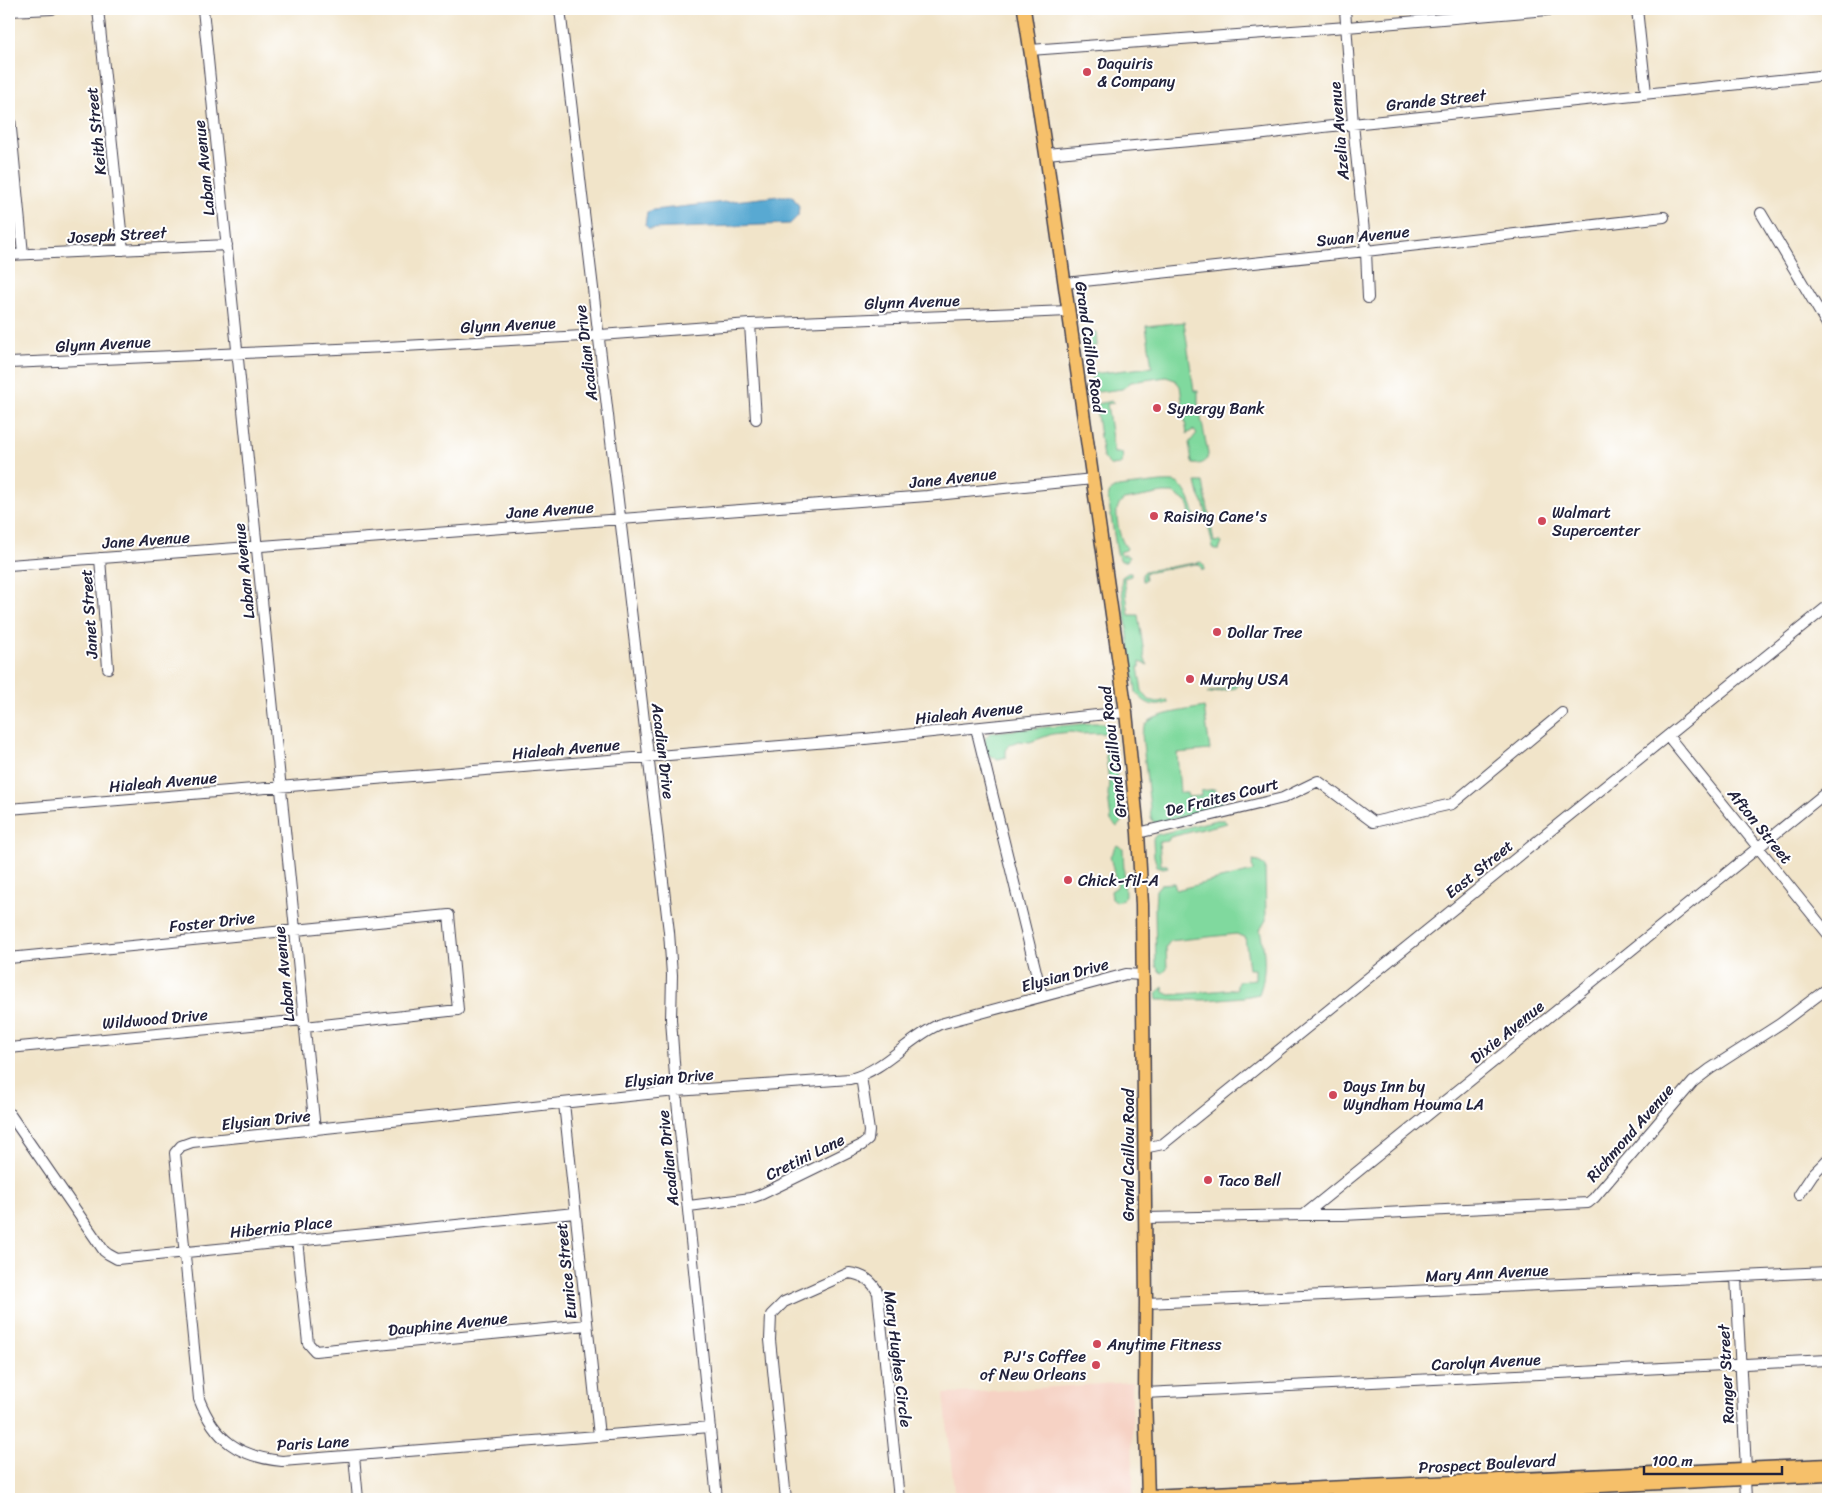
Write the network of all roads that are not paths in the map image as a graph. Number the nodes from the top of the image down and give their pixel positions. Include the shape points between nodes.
1 (52, 9) edge
2 (98, 9) edge
3 (202, 9) edge
4 (560, 9) edge
5 (1024, 9) edge
6 (1345, 9) edge
7 (1560, 9) edge
8 (1637, 9) edge
9 (9, 11) edge
10 (1346, 27) junction
11 (1030, 50) junction
12 (1828, 74) edge
13 (1646, 94) junction
14 (9, 108) edge
15 (1353, 124) junction
16 (1046, 154) junction
17 (1762, 213) dead end
18 (1664, 217) dead end
19 (226, 244) junction
20 (123, 250) junction
21 (1366, 251) junction
22 (23, 254) junction
23 (9, 255) edge
24 (1065, 283) junction
25 (1368, 298) dead end
26 (1068, 311) junction
27 (750, 324) junction
28 (1828, 326) edge
29 (600, 335) junction
30 (238, 353) junction
31 (9, 363) edge
32 (756, 419) dead end
33 (1093, 479) junction
34 (621, 519) junction
35 (257, 546) junction
36 (100, 558) junction
37 (9, 565) edge
38 (1828, 606) edge
39 (108, 668) dead end
40 (1126, 712) junction
41 (1562, 713) dead end
42 (976, 728) junction
43 (1668, 736) junction
44 (650, 758) junction
45 (281, 787) junction
46 (1828, 791) edge
47 (9, 809) edge
48 (1138, 833) junction
49 (1758, 847) junction
50 (295, 929) junction
51 (1828, 934) edge
52 (9, 958) edge
53 (1142, 975) junction
54 (1828, 988) edge
55 (1042, 996) junction
56 (458, 1010) joint
57 (304, 1024) junction
58 (9, 1048) edge
59 (861, 1076) junction
60 (676, 1091) junction
61 (564, 1103) junction
62 (9, 1113) edge
63 (315, 1130) junction
64 (179, 1148) joint
65 (1144, 1148) junction
66 (1828, 1159) edge
67 (1799, 1195) dead end
68 (689, 1206) junction
69 (575, 1213) junction
70 (1304, 1216) junction
71 (1145, 1218) junction
72 (296, 1240) junction
73 (185, 1251) junction
74 (1828, 1272) edge
75 (1736, 1277) junction
76 (1146, 1303) junction
77 (587, 1326) junction
78 (1828, 1360) edge
79 (1740, 1365) junction
80 (1145, 1393) junction
81 (710, 1427) junction
82 (599, 1436) junction
83 (354, 1456) junction
84 (1828, 1465) edge
85 (1745, 1474) junction
86 (1828, 1475) edge
87 (1148, 1498) edge
88 (358, 1499) edge
89 (718, 1499) edge
90 (786, 1499) edge
91 (899, 1499) edge
92 (1335, 1499) edge
93 (1746, 1499) edge

1 - 9 street
2 - 20 street, Keith Street
3 - 19 street, Laban Avenue
4 - 29 street, Acadian Drive
5 - 11 main road, Grand Caillou Road
6 - 10 street, Azelia Avenue
7 - 10 street
8 - 13 street
10 - 11 street
10 - 15 street, Azelia Avenue
11 - 16 main road, Grand Caillou Road
12 - 13 street, Grande Street
13 - 15 street, Grande Street
14 - 22 street
15 - 16 street, Grande Street
15 - 21 street, Azelia Avenue
16 - 24 main road, Grand Caillou Road
17 - 28 street
18 - 21 street, Swan Avenue
19 - 20 street, Joseph Street
19 - 30 street, Laban Avenue
20 - 22 street, Joseph Street
21 - 24 street, Swan Avenue
21 - 25 street, Azelia Avenue
22 - 23 street, Joseph Street
24 - 26 main road, Grand Caillou Road
26 - 27 street, Glynn Avenue
26 - 33 main road, Grand Caillou Road
27 - 29 street, Glynn Avenue
27 - 32 street
29 - 30 street, Glynn Avenue
29 - 34 street, Acadian Drive
30 - 31 street, Glynn Avenue
30 - 35 street, Laban Avenue
33 - 34 street, Jane Avenue via 927,496
33 - 40 main road, Grand Caillou Road
34 - 35 street, Jane Avenue
34 - 44 street, Acadian Drive
35 - 36 street, Jane Avenue
35 - 45 street, Laban Avenue
36 - 37 street, Jane Avenue
36 - 39 street, Janet Street
38 - 43 street, East Street
40 - 42 street, Hialeah Avenue
40 - 48 main road, Grand Caillou Road
41 - 48 street, De Fraites Court via 1452,804 1373,822 1318,781 1283,798
42 - 44 street, Hialeah Avenue
42 - 55 street
43 - 49 street, Afton Street
43 - 65 street, East Street via 1163,1144
44 - 45 street, Hialeah Avenue
44 - 60 street, Acadian Drive via 669,932
45 - 47 street, Hialeah Avenue
45 - 50 street, Laban Avenue
46 - 49 street, Dixie Avenue
48 - 53 main road, Grand Caillou Road
49 - 51 street, Afton Street
49 - 70 street, Dixie Avenue
50 - 52 street, Foster Drive
50 - 56 street, Foster Drive via 449,914
50 - 57 street, Laban Avenue
53 - 55 street, Elysian Drive via 1126,974
53 - 65 main road, Grand Caillou Road
54 - 70 street, Richmond Avenue via 1693,1082 1588,1203
55 - 59 street, Elysian Drive via 931,1028
56 - 57 street, Wildwood Drive
57 - 58 street, Wildwood Drive
57 - 63 street, Laban Avenue
59 - 60 street, Elysian Drive
59 - 68 street, Cretini Lane via 869,1131 868,1140 862,1145 762,1194
60 - 61 street, Elysian Drive
60 - 68 street, Acadian Drive
61 - 63 street, Elysian Drive
61 - 69 street, Eunice Street
62 - 73 street, Hibernia Place via 104,1251 117,1259
63 - 64 street, Elysian Drive via 192,1142
64 - 73 street, Paris Lane via 175,1153
65 - 71 main road, Grand Caillou Road
66 - 67 street
68 - 81 street, Acadian Drive
69 - 72 street, Hibernia Place
69 - 77 street, Eunice Street
70 - 71 street
71 - 76 main road, Grand Caillou Road
72 - 73 street, Hibernia Place
72 - 77 street, Dauphine Avenue via 308,1343 315,1351
73 - 83 street, Paris Lane via 197,1386 204,1412 212,1426 229,1444 263,1460
74 - 75 street, Mary Ann Avenue
75 - 76 street, Mary Ann Avenue
75 - 79 street, Ranger Street
76 - 80 main road, Grand Caillou Road
77 - 82 street, Eunice Street
78 - 79 street, Carolyn Avenue
79 - 80 street, Carolyn Avenue
79 - 85 street, Ranger Street
80 - 87 main road, Grand Caillou Road
81 - 82 street, Paris Lane
81 - 89 street, Acadian Drive
82 - 83 street, Paris Lane
83 - 88 street
84 - 85 main road, Prospect Boulevard
85 - 86 main road, Prospect Boulevard
85 - 87 main road, Prospect Boulevard
85 - 92 main road, Prospect Boulevard
85 - 93 street, Ranger Street
90 - 91 street, Mary Hughes Circle via 770,1340 771,1316 784,1302 849,1273 870,1280 878,1293

